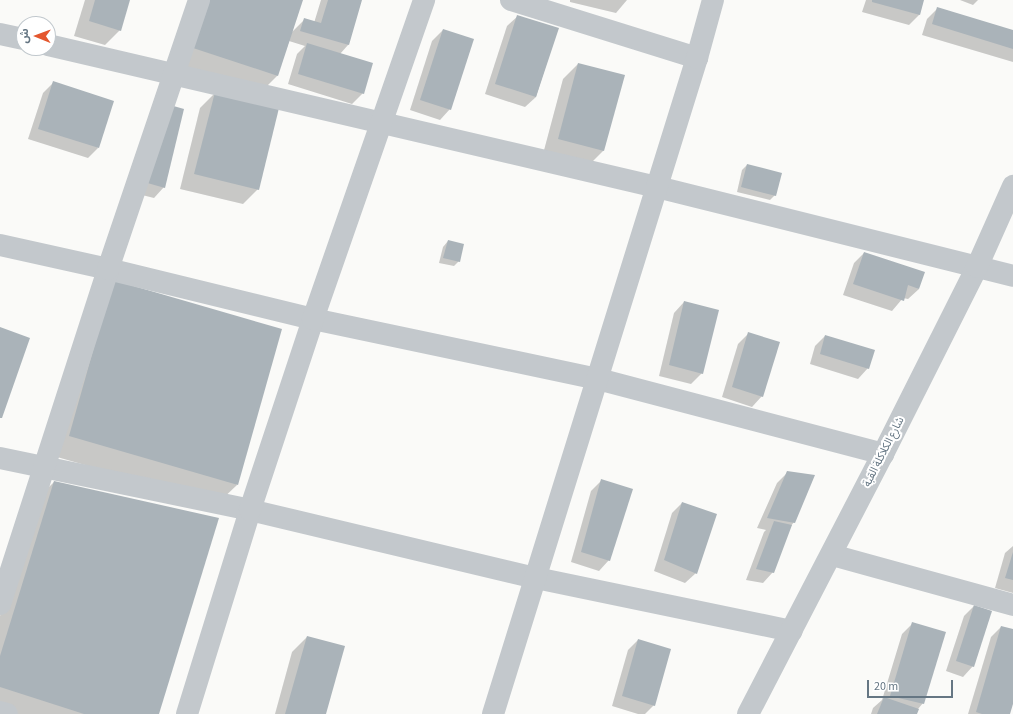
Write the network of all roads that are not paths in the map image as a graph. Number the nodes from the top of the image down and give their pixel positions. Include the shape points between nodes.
1 (199, 0) edge
2 (424, 0) edge
3 (511, 0) edge
4 (713, 0) edge
5 (0, 34) edge
6 (16, 37) edge
7 (56, 47) edge
8 (697, 58) junction
9 (175, 74) junction
10 (380, 122) junction
11 (1013, 186) edge
12 (657, 188) junction
13 (0, 245) edge
14 (977, 267) junction
15 (108, 269) junction
16 (1013, 276) edge
17 (313, 319) junction
18 (598, 379) junction
19 (883, 454) junction
20 (0, 458) edge
21 (44, 467) junction
22 (250, 510) junction
23 (832, 555) junction
24 (536, 578) junction
25 (0, 604) edge
26 (1013, 605) edge
27 (792, 631) junction
28 (0, 712) edge
29 (7, 714) edge
30 (187, 714) edge
31 (493, 714) edge
32 (748, 714) edge

1 - 9 street
2 - 10 street
3 - 8 street
4 - 8 street
5 - 6 street
7 - 9 street
8 - 12 street
9 - 10 street
9 - 15 street
10 - 12 street
10 - 17 street
11 - 14 street, شارع الكلاكلة القبة
12 - 14 street
12 - 18 street
13 - 15 street
14 - 16 street
14 - 19 street, شارع الكلاكلة القبة
15 - 17 street
15 - 21 street
17 - 18 street
17 - 22 street
18 - 19 street
18 - 24 street
19 - 23 street, شارع الكلاكلة القبة
20 - 21 street
21 - 22 street
21 - 25 street
22 - 24 street
22 - 30 street
23 - 26 street
23 - 27 street, شارع الكلاكلة القبة
24 - 27 street
24 - 31 street
27 - 32 street, شارع الكلاكلة القبة
28 - 29 street

